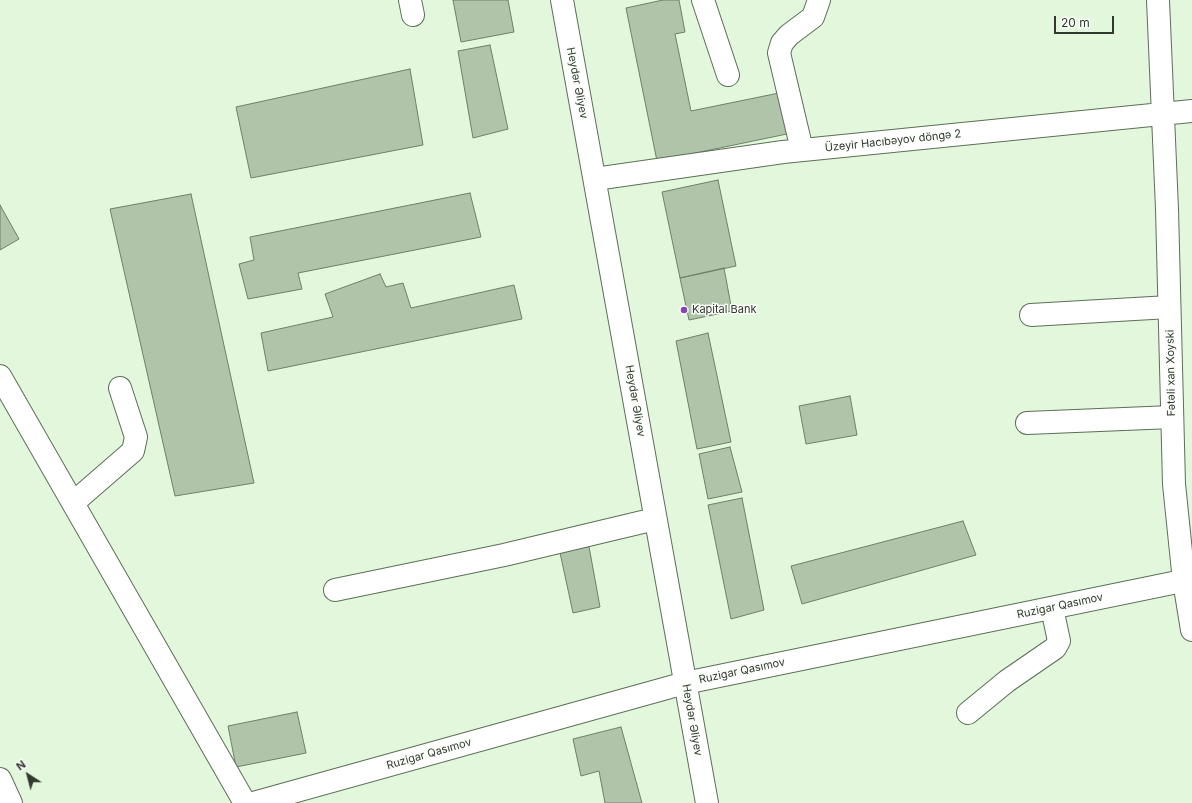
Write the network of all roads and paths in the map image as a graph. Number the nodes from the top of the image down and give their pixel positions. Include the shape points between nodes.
1 (563, 0) edge
2 (703, 0) edge
3 (819, 0) edge
4 (1158, 0) edge
5 (728, 75) dead end
6 (1192, 111) edge
7 (1164, 114) junction
8 (802, 150) junction
9 (595, 179) junction
10 (1169, 307) junction
11 (1031, 315) dead end
12 (0, 376) edge
13 (120, 388) dead end
14 (1172, 417) junction
15 (1027, 423) dead end
16 (73, 503) junction
17 (656, 519) junction
18 (1188, 580) edge
19 (335, 590) dead end
20 (1052, 608) junction
21 (1192, 630) edge
22 (685, 683) junction
23 (968, 713) dead end
24 (0, 779) edge
25 (11, 803) edge
26 (245, 803) edge
27 (253, 803) edge
28 (707, 803) edge

1 - 9 street, Heydər Əliyev
2 - 5 street
3 - 8 street via 813,17 789,35 782,43 779,53
4 - 7 street, Fətəli xan Xoyski
6 - 7 street, Üzeyir Hacıbəyov döngə 2
7 - 8 street, Üzeyir Hacıbəyov döngə 2
7 - 10 street, Fətəli xan Xoyski
8 - 9 street, Üzeyir Hacıbəyov döngə 2
9 - 17 street, Heydər Əliyev
10 - 11 street
10 - 14 street, Fətəli xan Xoyski
12 - 16 street
13 - 16 street via 136,437 133,451
14 - 15 street
14 - 18 street, Fətəli xan Xoyski via 1174,484
16 - 26 street
17 - 19 street via 504,555
17 - 22 street, Heydər Əliyev
18 - 20 street, Ruzigar Qasımov
18 - 21 street, Fətəli xan Xoyski
20 - 22 street, Ruzigar Qasımov
20 - 23 street via 1059,641 1055,648 1007,681
22 - 27 street, Ruzigar Qasımov
22 - 28 street, Heydər Əliyev
24 - 25 street

